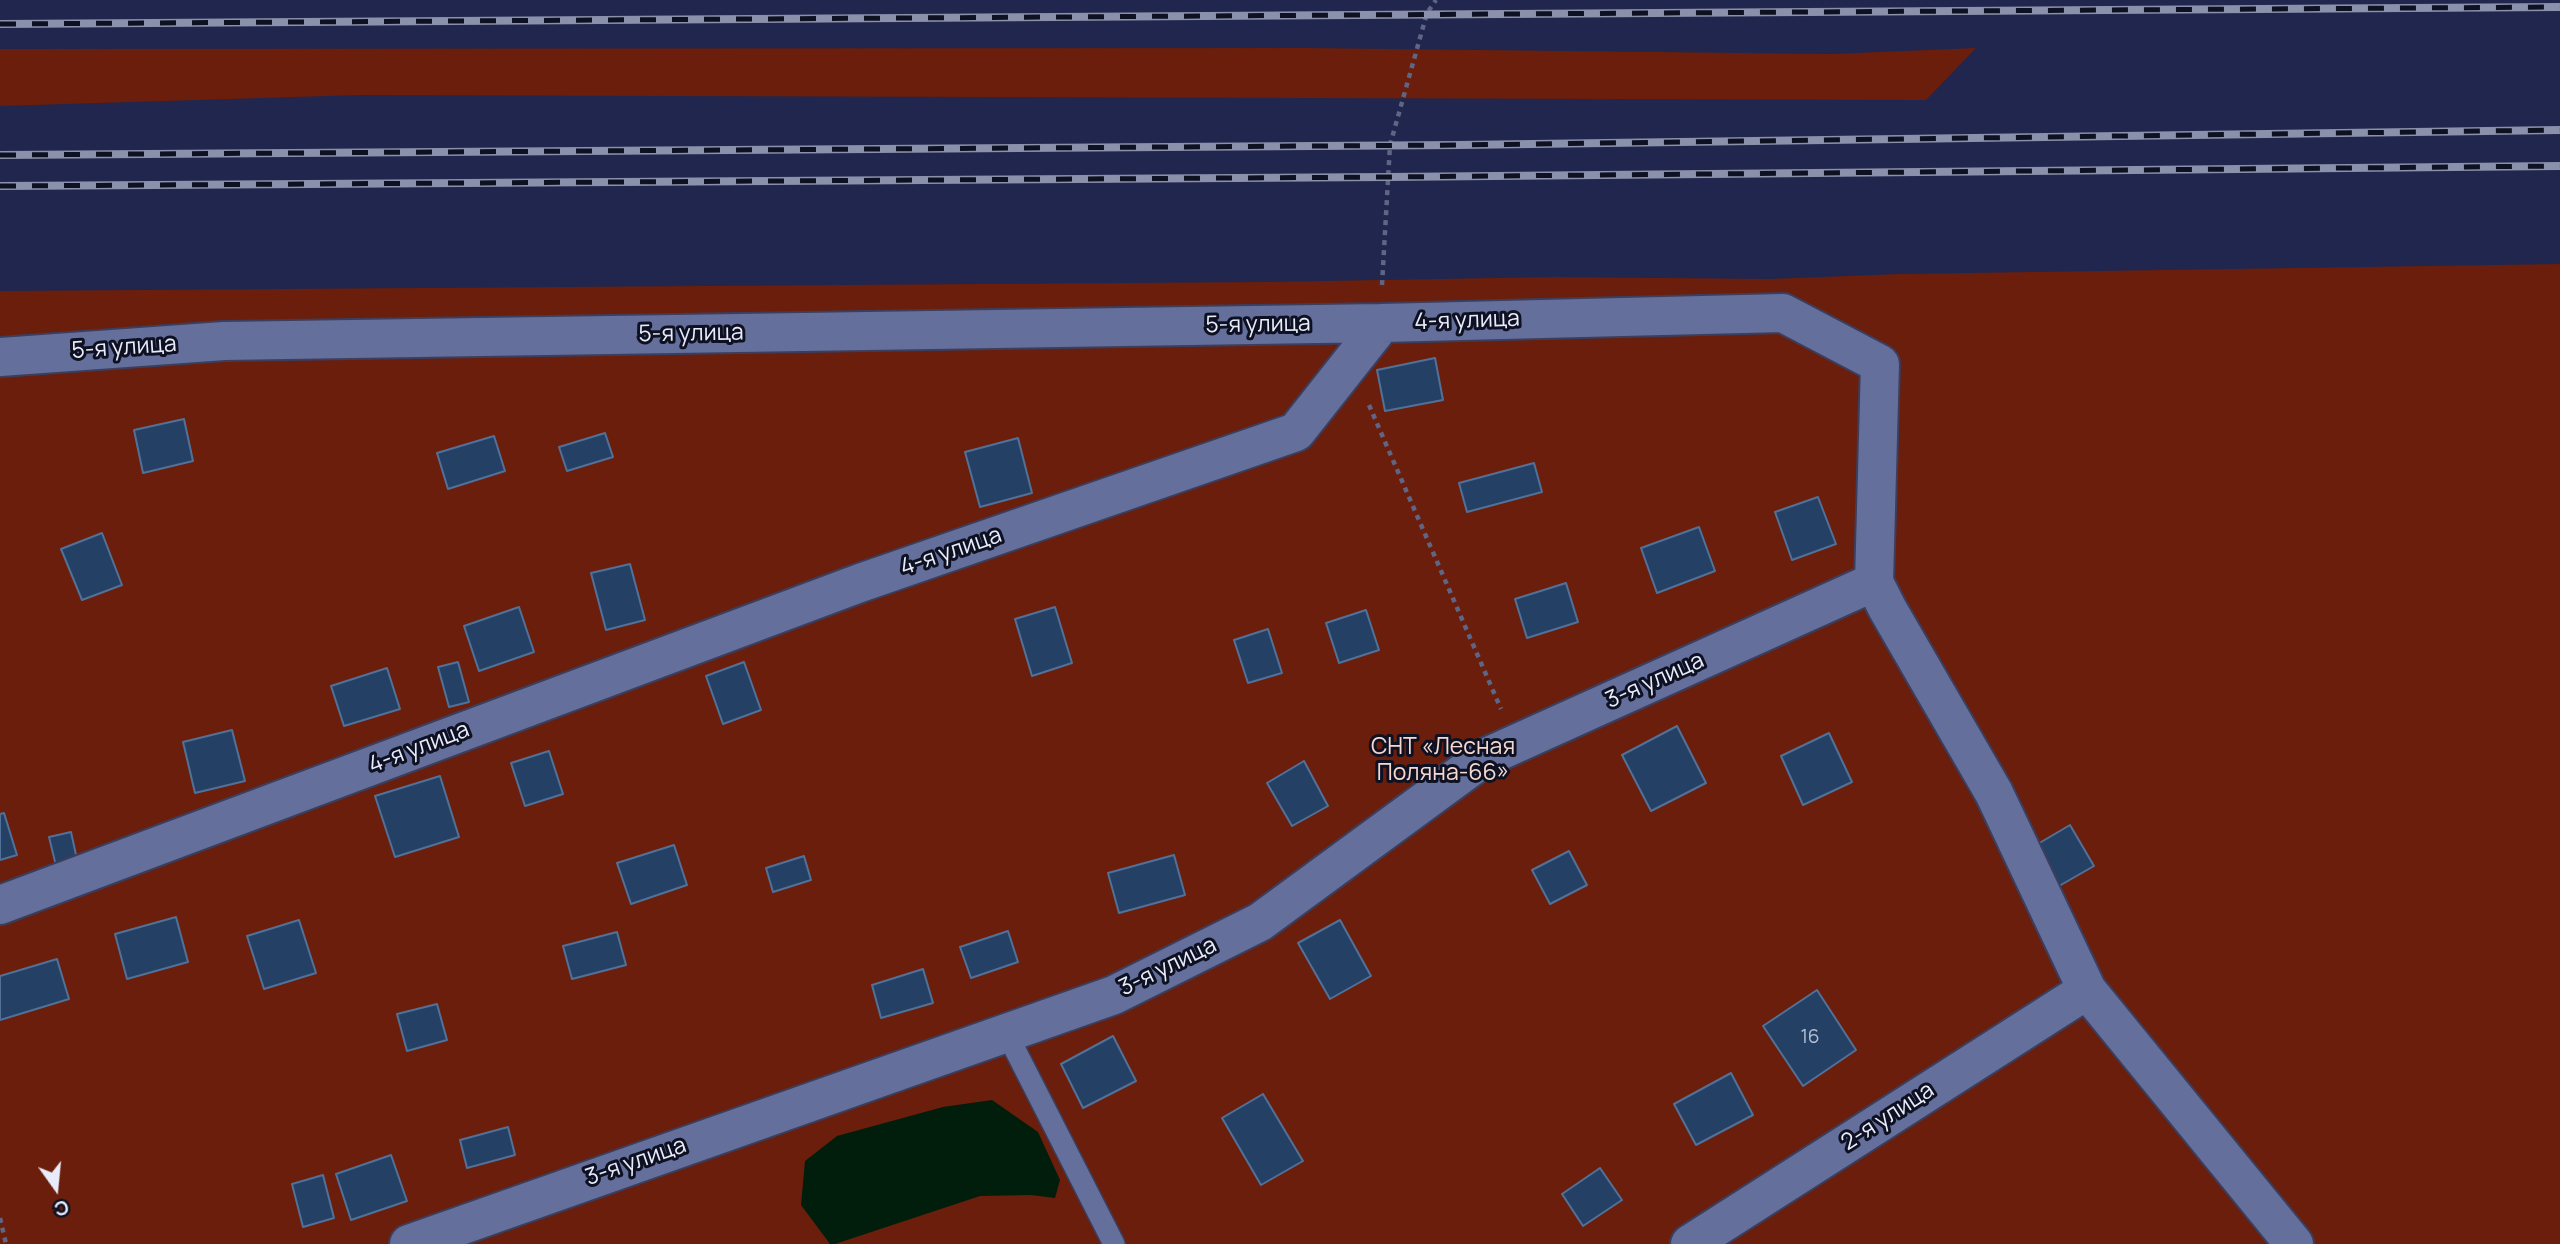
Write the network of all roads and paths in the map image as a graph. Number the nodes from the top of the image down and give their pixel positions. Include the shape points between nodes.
1 (1436, 0) edge
2 (1382, 323) junction
3 (0, 357) edge
4 (1351, 363) junction
5 (1874, 582) junction
6 (1517, 743) junction
7 (0, 905) edge
8 (2087, 990) junction
9 (1006, 1032) junction
10 (0, 1218) edge
11 (6, 1244) edge
12 (409, 1244) edge
13 (1114, 1244) edge
14 (1690, 1244) edge
15 (2294, 1244) edge

1 - 2 path via 1427,13 1390,145
2 - 3 street, 5-я улица via 224,341
2 - 4 street, 4-я улица
2 - 5 street, 4-я улица via 1783,313 1880,364
4 - 6 path
4 - 7 street, 4-я улица via 1296,432 860,583
5 - 6 street, 3-я улица
5 - 8 street via 1994,793
6 - 9 street, 3-я улица via 1482,759 1259,922 1114,995
8 - 14 street, 2-я улица
8 - 15 street
9 - 12 street, 3-я улица
9 - 13 lane
10 - 11 path

